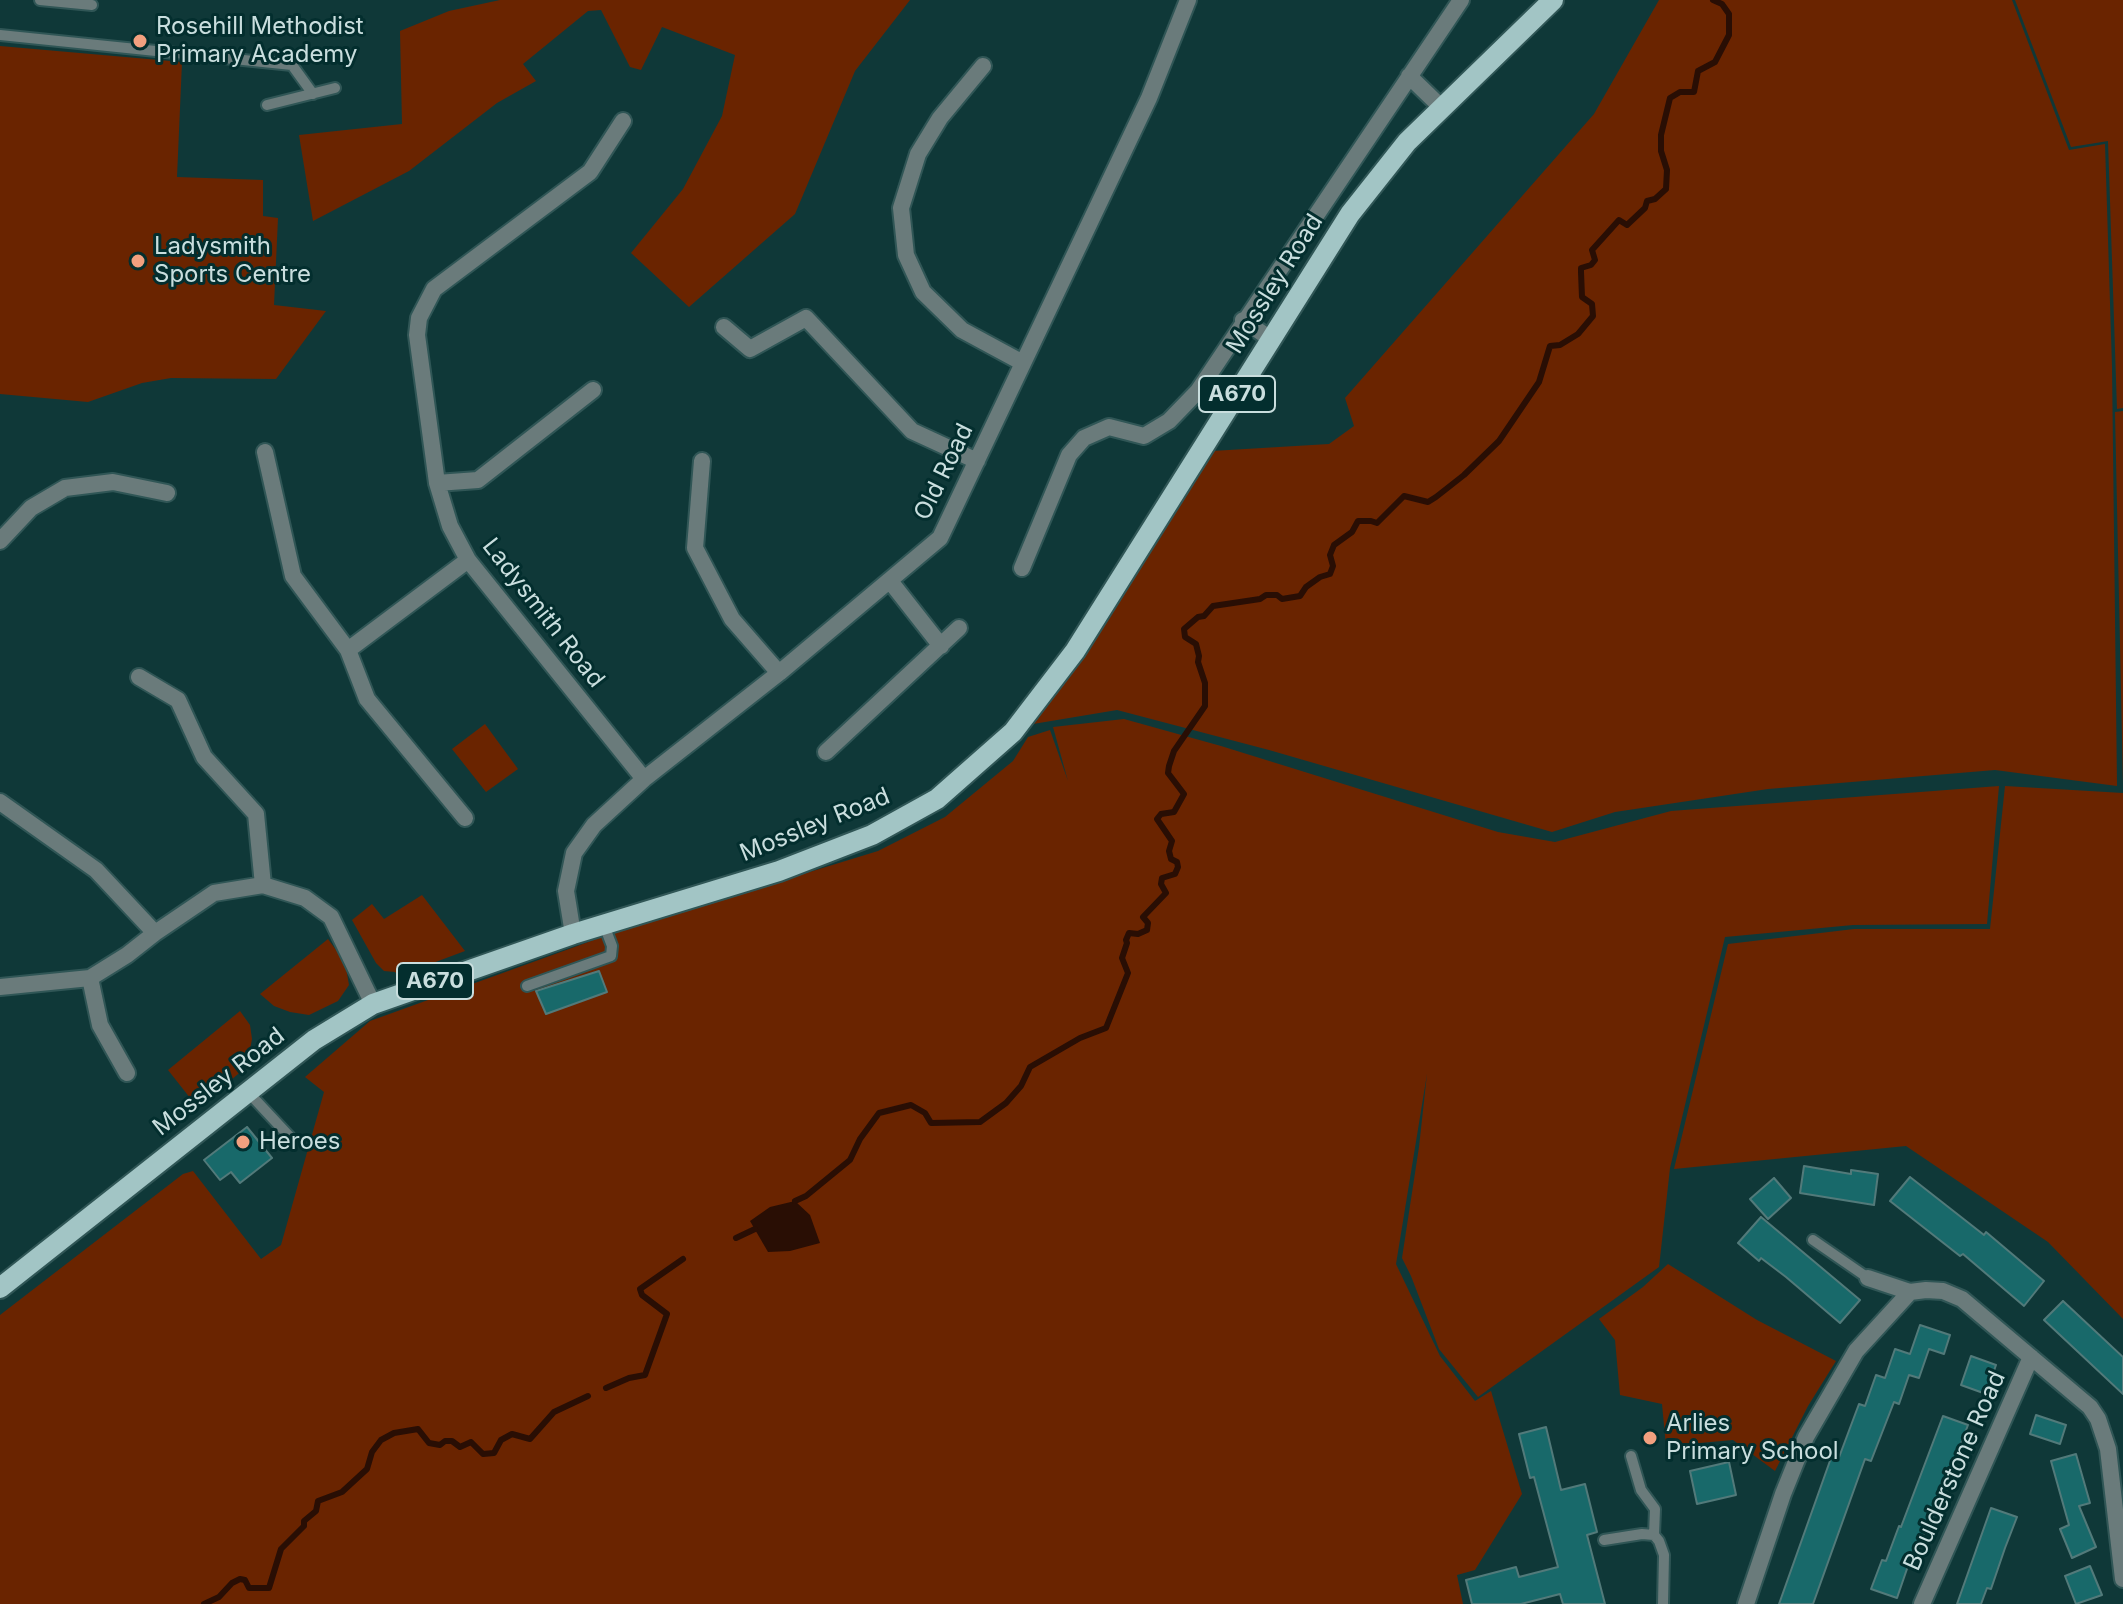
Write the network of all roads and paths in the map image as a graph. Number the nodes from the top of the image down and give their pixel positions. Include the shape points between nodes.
1 (40, 0) edge
2 (1188, 0) edge
3 (1461, 0) edge
4 (1553, 0) edge
5 (92, 5) dead end
6 (0, 35) edge
7 (983, 66) dead end
8 (1409, 76) junction
9 (335, 88) dead end
10 (313, 94) junction
11 (267, 105) dead end
12 (1442, 108) junction
13 (623, 121) dead end
14 (1243, 320) junction
15 (724, 327) dead end
16 (1272, 340) junction
17 (1023, 363) junction
18 (593, 390) dead end
19 (265, 452) dead end
20 (702, 461) dead end
21 (977, 461) junction
22 (437, 483) junction
23 (167, 493) dead end
24 (0, 541) edge
25 (468, 560) junction
26 (1022, 568) dead end
27 (890, 581) junction
28 (959, 628) dead end
29 (941, 646) junction
30 (348, 650) junction
31 (779, 673) junction
32 (139, 677) dead end
33 (826, 752) dead end
34 (644, 779) junction
35 (0, 802) edge
36 (465, 818) dead end
37 (263, 885) junction
38 (604, 925) junction
39 (155, 933) junction
40 (573, 934) junction
41 (90, 978) junction
42 (527, 986) dead end
43 (0, 987) edge
44 (373, 1004) junction
45 (127, 1073) dead end
46 (248, 1092) junction
47 (290, 1137) dead end
48 (1813, 1240) dead end
49 (1868, 1278) joint
50 (0, 1288) edge
51 (1910, 1292) junction
52 (2031, 1357) junction
53 (1631, 1456) dead end
54 (1654, 1535) junction
55 (1604, 1540) dead end
56 (2122, 1558) edge
57 (2123, 1579) edge
58 (1663, 1604) edge
59 (1746, 1604) edge
60 (1922, 1604) edge

1 - 5 lane
2 - 17 street, Old Road via 1149,98
3 - 8 street
4 - 12 main road, Mossley Road / A670
6 - 10 lane via 292,65
7 - 17 street via 918,154 901,208 906,255 923,292 962,330
8 - 12 street
8 - 14 street
9 - 10 lane
10 - 11 lane
12 - 16 main road, Mossley Road / A670 via 1407,142 1350,214
13 - 22 street, Ladysmith Road via 590,172 434,289 426,303 417,335
14 - 16 street
14 - 26 street via 1198,391 1169,421 1144,436 1109,427 1076,446
15 - 21 street via 750,349 806,318 912,431
16 - 38 main road, Mossley Road / A670 via 1075,651 1013,732 948,790 872,835 779,871
17 - 21 street, Old Road
18 - 22 street via 478,480
19 - 30 street via 293,576
20 - 31 street via 695,548 732,619
21 - 27 street, Old Road via 940,538
22 - 25 street, Ladysmith Road
23 - 24 street via 113,482 65,488 31,508
25 - 30 street
25 - 34 street, Ladysmith Road
27 - 29 street
27 - 31 street, Old Road
28 - 29 street
29 - 33 street
30 - 36 street via 367,699
31 - 34 street, Old Road
32 - 37 street via 178,700 204,757 256,814
34 - 40 street, Old Road via 594,825 574,853 566,891
35 - 39 street via 96,870
37 - 39 street via 214,893
37 - 44 street via 305,898 331,917
38 - 40 main road, Mossley Road / A670
38 - 42 lane via 611,956
39 - 41 street
40 - 44 main road, Mossley Road / A670
41 - 43 street
41 - 45 street via 100,1025
44 - 46 main road, Mossley Road / A670 via 314,1040
46 - 47 lane
46 - 50 main road, Mossley Road / A670
48 - 49 lane
49 - 51 street
51 - 52 street via 1943,1291 1962,1299
51 - 59 street via 1856,1351 1806,1437
52 - 56 street via 2090,1407 2104,1432
52 - 60 street, Boulderstone Road
53 - 54 lane via 1641,1490 1655,1509
54 - 55 lane
54 - 58 lane via 1664,1555
56 - 57 street

